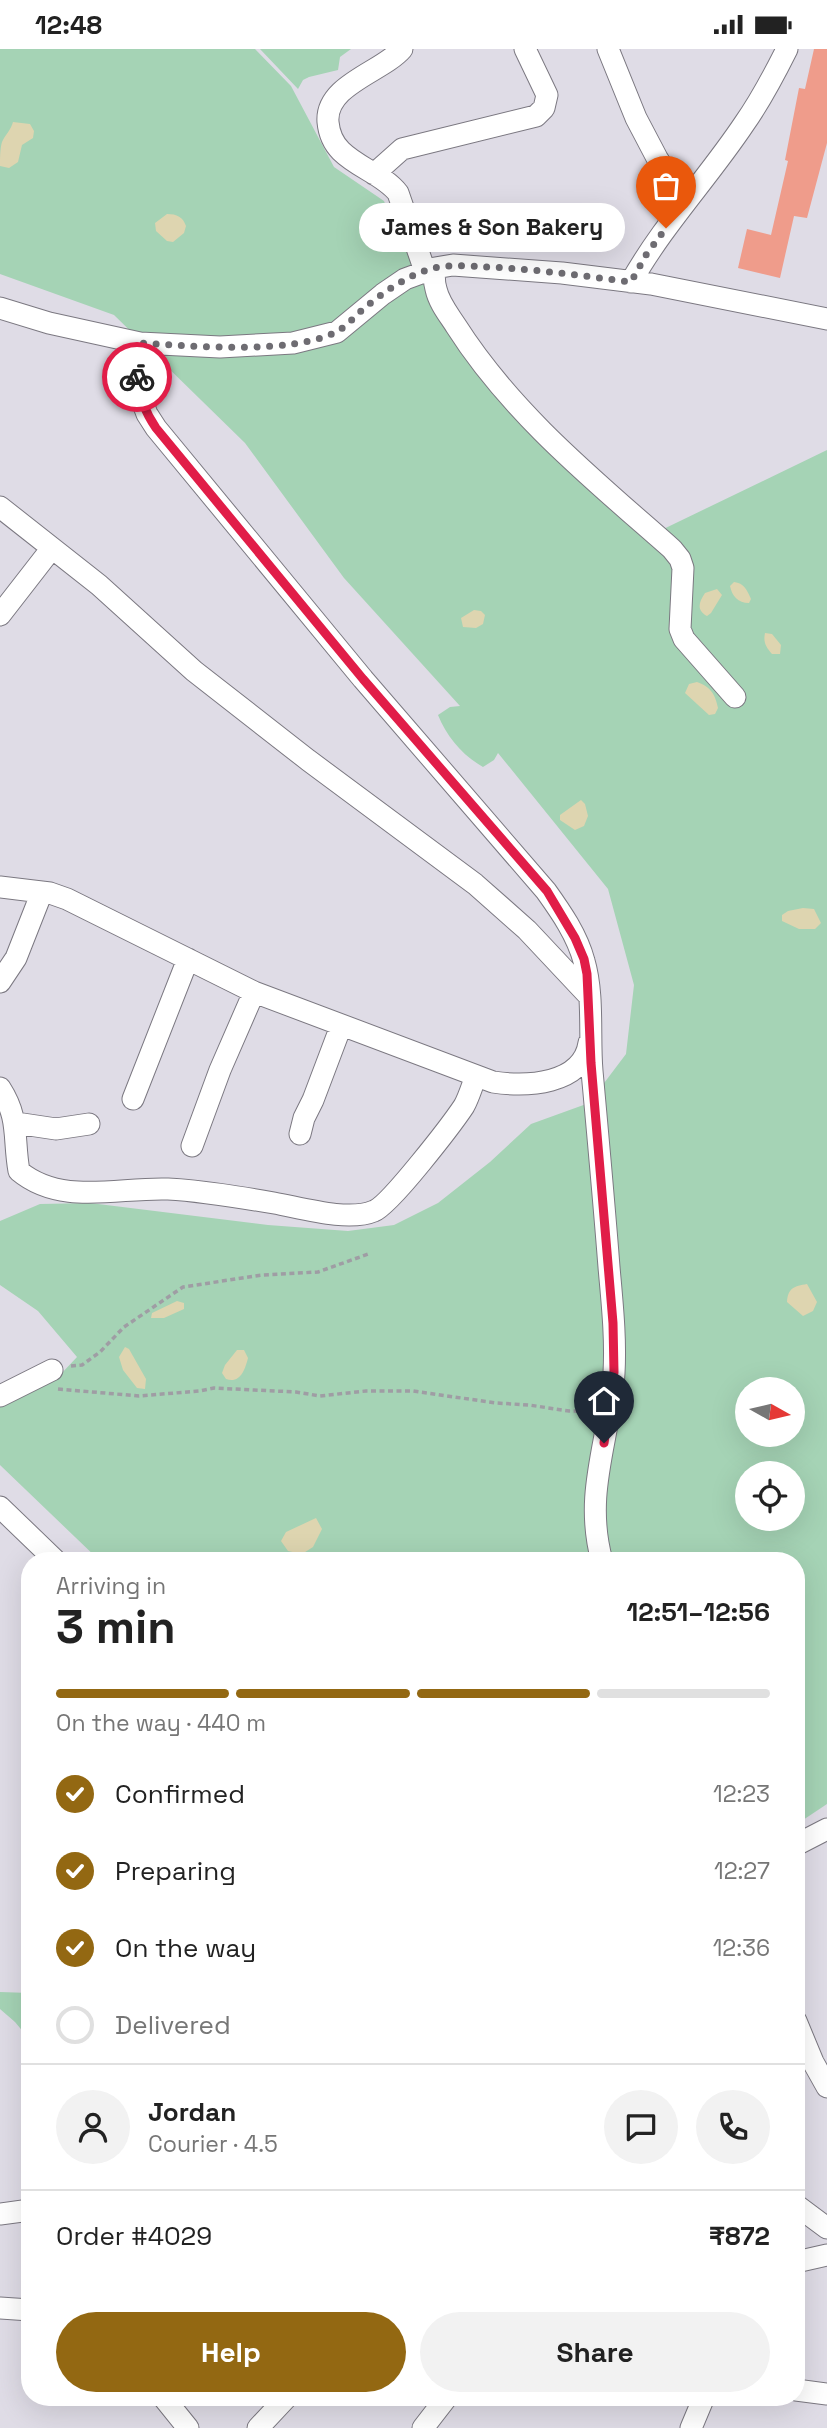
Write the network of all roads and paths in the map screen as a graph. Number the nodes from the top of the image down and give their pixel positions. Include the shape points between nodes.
1 (402, 49) edge
2 (525, 49) edge
3 (608, 49) edge
4 (787, 49) edge
5 (374, 174) junction
6 (685, 203) junction
7 (430, 270) junction
8 (631, 282) junction
9 (0, 308) edge
10 (827, 319) edge
11 (140, 343) junction
12 (0, 507) edge
13 (52, 548) junction
14 (0, 615) edge
15 (734, 697) dead end
16 (0, 887) edge
17 (42, 892) junction
18 (188, 959) junction
19 (0, 982) edge
20 (254, 992) junction
21 (589, 996) junction
22 (341, 1026) junction
23 (590, 1038) junction
24 (476, 1076) junction
25 (0, 1088) edge
26 (133, 1099) dead end
27 (16, 1123) junction
28 (89, 1124) dead end
29 (300, 1134) dead end
30 (192, 1146) dead end
31 (9, 1173) edge
32 (371, 1253) dead end
33 (52, 1370) joint
34 (29, 1383) junction
35 (0, 1396) edge
36 (609, 1412) junction
37 (1, 1509) edge
38 (46, 1552) edge
39 (599, 1552) edge
40 (827, 1829) edge
41 (805, 1840) edge
42 (805, 2043) edge
43 (827, 2087) edge
44 (21, 2211) edge
45 (805, 2212) edge
46 (0, 2214) edge
47 (827, 2228) edge
48 (827, 2255) edge
49 (805, 2260) edge
50 (0, 2308) edge
51 (21, 2309) edge
52 (805, 2391) edge
53 (827, 2394) edge
54 (170, 2406) edge
55 (279, 2406) edge
56 (440, 2406) edge
57 (700, 2406) edge
58 (188, 2428) edge
59 (258, 2428) edge
60 (423, 2428) edge
61 (691, 2428) edge

1 - 5 street via 341,93 327,118 338,149
2 - 5 street via 547,95 536,116 402,149
3 - 6 street via 636,118
4 - 6 street via 744,125
5 - 7 street via 398,193
6 - 8 street
7 - 8 street via 453,265 512,268
7 - 11 street via 405,279 337,331 312,340 220,347
7 - 15 street via 439,299 509,397 680,559 680,629
8 - 10 street
9 - 11 street
11 - 21 street via 137,372 146,414 363,679 547,891 584,959
12 - 13 street
13 - 14 street
13 - 21 street via 194,671 475,884 527,930
16 - 17 street
17 - 18 street via 67,899
17 - 19 street via 16,958
18 - 20 street
18 - 26 street
20 - 22 street
20 - 30 street
21 - 23 street
22 - 24 street
22 - 29 street
23 - 24 street via 587,1056 556,1079 514,1085
23 - 36 street via 613,1323
24 - 31 street via 464,1105 421,1162 378,1210 365,1214 166,1189 58,1191
25 - 27 street
27 - 28 street via 56,1129
27 - 31 street
32 - 33 path via 318,1272 183,1287 124,1327 82,1365
33 - 34 street
34 - 35 street
34 - 36 path via 139,1396 214,1388 320,1396 412,1391
36 - 39 street via 594,1511
37 - 38 street
40 - 41 street
42 - 43 street
44 - 46 street
45 - 47 street
48 - 49 street
50 - 51 street
52 - 53 street
54 - 58 street
55 - 59 street
56 - 60 street
57 - 61 street

